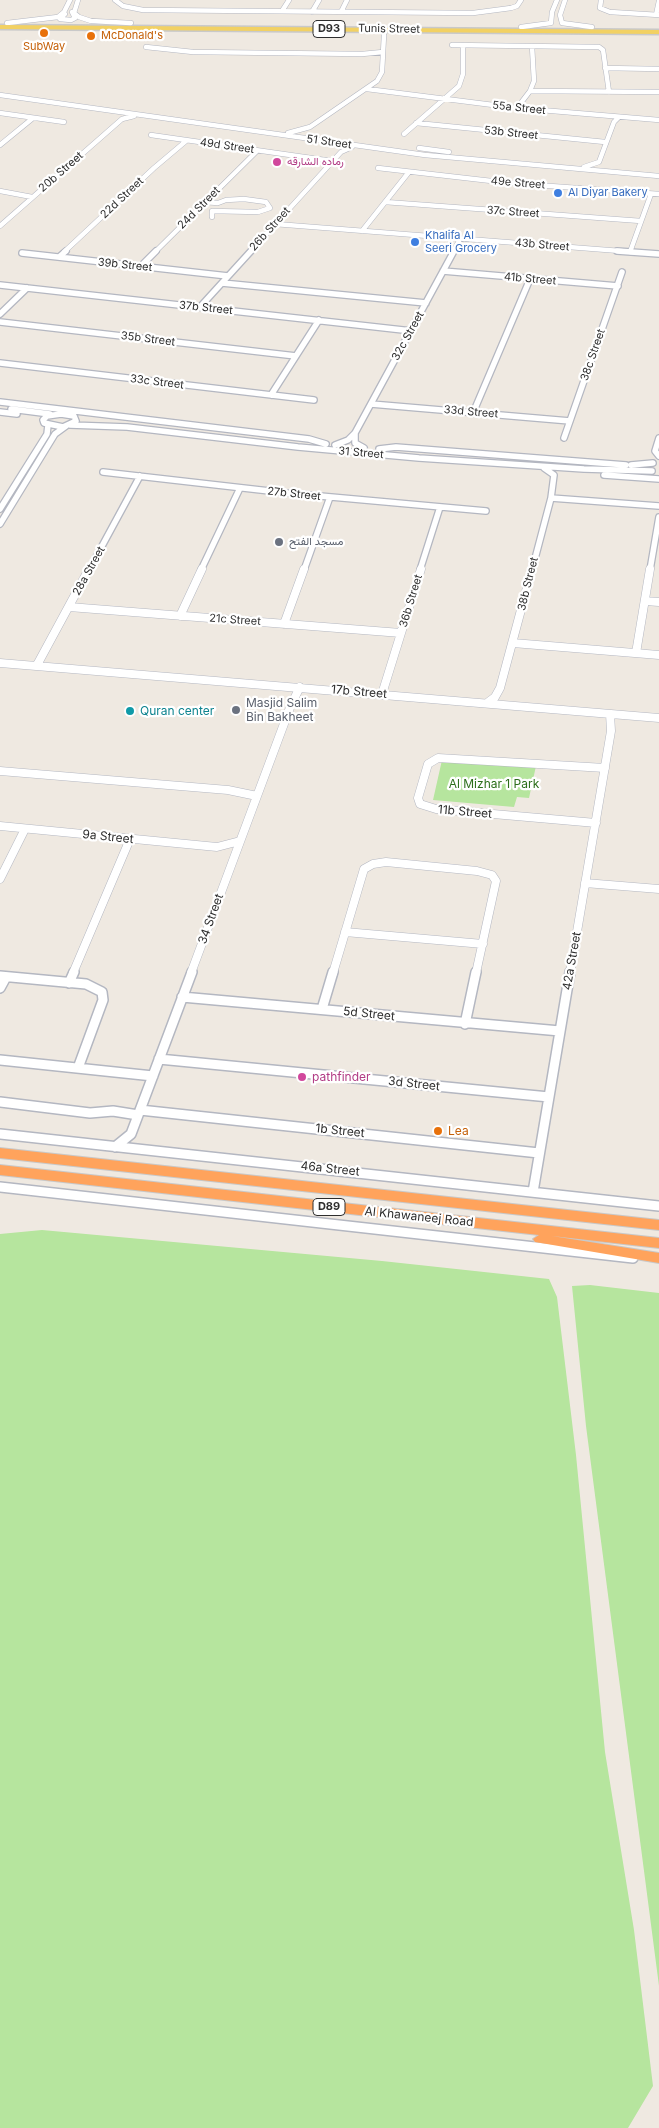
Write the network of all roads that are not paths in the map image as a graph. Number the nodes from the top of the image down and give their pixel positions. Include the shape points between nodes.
1 (70, 0) edge
2 (78, 0) edge
3 (115, 0) edge
4 (290, 0) edge
5 (319, 0) edge
6 (347, 0) edge
7 (521, 0) edge
8 (557, 0) edge
9 (565, 0) edge
10 (601, 0) edge
11 (659, 1) edge
12 (75, 8) junction
13 (65, 10) junction
14 (282, 12) junction
15 (312, 12) junction
16 (341, 12) junction
17 (658, 15) edge
18 (7, 23) junction
19 (131, 23) junction
20 (0, 25) edge
21 (521, 27) junction
22 (592, 28) junction
23 (368, 29) junction
24 (397, 29) junction
25 (659, 30) edge
26 (384, 34) junction
27 (452, 45) dead end
28 (463, 45) junction
29 (532, 46) junction
30 (146, 47) dead end
31 (383, 52) junction
32 (288, 53) junction
33 (286, 61) dead end
34 (605, 68) junction
35 (659, 69) edge
36 (366, 90) junction
37 (530, 90) junction
38 (609, 92) junction
39 (659, 92) edge
40 (0, 93) edge
41 (444, 100) junction
42 (518, 106) junction
43 (98, 109) junction
44 (0, 113) edge
45 (128, 113) junction
46 (142, 115) junction
47 (180, 117) junction
48 (33, 118) junction
49 (122, 119) junction
50 (615, 119) junction
51 (659, 120) edge
52 (64, 122) dead end
53 (416, 123) junction
54 (310, 127) junction
55 (233, 128) junction
56 (288, 133) junction
57 (300, 134) junction
58 (404, 134) dead end
59 (151, 135) dead end
60 (316, 137) junction
61 (186, 140) junction
62 (605, 142) junction
63 (1, 143) edge
64 (337, 143) junction
65 (359, 146) junction
66 (257, 151) junction
67 (340, 152) junction
68 (332, 161) junction
69 (599, 162) junction
70 (378, 168) dead end
71 (584, 168) junction
72 (610, 170) junction
73 (409, 172) junction
74 (659, 173) edge
75 (2, 191) edge
76 (651, 194) junction
77 (659, 194) edge
78 (33, 196) junction
79 (204, 202) junction
80 (385, 202) junction
81 (218, 203) junction
82 (641, 221) junction
83 (275, 224) junction
84 (0, 226) edge
85 (362, 231) junction
86 (460, 239) junction
87 (630, 252) junction
88 (22, 253) dead end
89 (659, 254) edge
90 (59, 257) junction
91 (141, 266) junction
92 (443, 270) junction
93 (622, 272) dead end
94 (228, 276) junction
95 (530, 279) junction
96 (222, 283) junction
97 (0, 285) edge
98 (618, 286) junction
99 (27, 288) junction
100 (426, 303) junction
101 (200, 307) junction
102 (0, 314) edge
103 (318, 320) junction
104 (0, 322) edge
105 (412, 330) junction
106 (296, 356) junction
107 (0, 363) edge
108 (271, 395) junction
109 (314, 400) dead end
110 (0, 402) edge
111 (371, 404) junction
112 (1, 411) edge
113 (473, 412) junction
114 (53, 414) junction
115 (76, 418) junction
116 (570, 421) junction
117 (46, 423) junction
118 (68, 426) junction
119 (355, 433) junction
120 (564, 438) dead end
121 (659, 438) edge
122 (326, 444) junction
123 (335, 445) junction
124 (364, 448) junction
125 (658, 460) edge
126 (542, 467) junction
127 (576, 469) junction
128 (584, 469) junction
129 (102, 472) dead end
130 (656, 473) edge
131 (140, 476) junction
132 (554, 479) junction
133 (659, 479) edge
134 (240, 488) junction
135 (330, 497) junction
136 (550, 498) junction
137 (659, 506) edge
138 (440, 507) junction
139 (0, 509) edge
140 (486, 511) dead end
141 (659, 517) edge
142 (0, 524) edge
143 (656, 553) edge
144 (645, 601) junction
145 (659, 602) edge
146 (69, 607) junction
147 (180, 616) junction
148 (284, 624) junction
149 (402, 633) junction
150 (513, 643) junction
151 (636, 653) junction
152 (659, 655) edge
153 (0, 662) edge
154 (38, 665) junction
155 (296, 687) junction
156 (500, 688) junction
157 (382, 694) junction
158 (488, 703) junction
159 (508, 705) junction
160 (614, 714) junction
161 (659, 718) edge
162 (605, 770) junction
163 (0, 771) edge
164 (257, 796) junction
165 (596, 823) junction
166 (0, 826) edge
167 (25, 829) junction
168 (130, 839) junction
169 (240, 841) junction
170 (216, 847) junction
171 (233, 860) junction
172 (0, 879) edge
173 (586, 881) junction
174 (496, 884) joint
175 (659, 889) edge
176 (345, 932) junction
177 (483, 944) junction
178 (3, 977) edge
179 (70, 983) junction
180 (0, 988) edge
181 (183, 995) junction
182 (322, 1009) junction
183 (465, 1024) junction
184 (560, 1033) junction
185 (159, 1059) junction
186 (0, 1060) edge
187 (78, 1068) junction
188 (153, 1076) junction
189 (549, 1097) junction
190 (0, 1102) edge
191 (139, 1112) junction
192 (0, 1134) edge
193 (131, 1134) junction
194 (0, 1145) edge
195 (115, 1147) junction
196 (138, 1150) junction
197 (540, 1152) junction
198 (0, 1153) edge
199 (55, 1159) junction
200 (0, 1170) edge
201 (0, 1187) edge
202 (533, 1192) junction
203 (659, 1206) edge
204 (384, 1213) junction
205 (659, 1225) edge
206 (659, 1244) edge
207 (659, 1259) edge

1 - 13 street
2 - 12 street
3 - 14 street via 123,6 143,10
4 - 14 street
5 - 15 street
6 - 16 street
7 - 16 street via 514,7 484,13
8 - 21 street via 551,23
9 - 22 street via 560,15 562,23
10 - 17 street via 600,8 610,12
11 - 17 street
12 - 13 street via 71,20 60,19
12 - 19 street via 75,15 83,19
13 - 18 street via 60,16 49,19
14 - 15 street
15 - 16 street
18 - 19 main road, Tunis Street / D93
18 - 20 main road, Tunis Street / D93
19 - 21 main road, Tunis Street / D93
20 - 23 main road, Tunis Street / D93
21 - 22 main road, Tunis Street / D93
22 - 25 main road, Tunis Street / D93
23 - 24 main road, Tunis Street / D93
23 - 26 street
24 - 25 main road, Tunis Street / D93
24 - 26 street
26 - 31 street
27 - 28 street
28 - 29 street
28 - 41 street via 462,79
29 - 34 street via 601,48
29 - 37 street via 535,73
30 - 32 street via 186,52
31 - 32 street
31 - 36 street via 381,75
32 - 33 street
34 - 35 street
34 - 38 street
36 - 41 street, 55a Street
36 - 54 street
37 - 38 street
37 - 42 street
38 - 39 street
40 - 43 street, 51 Street
40 - 47 street, 51 Street
41 - 42 street, 55a Street via 510,108
41 - 53 street
42 - 50 street, 55a Street
43 - 45 street, 51 Street
43 - 49 street via 119,114
44 - 48 street
45 - 46 street, 51 Street
45 - 47 street
45 - 49 street
46 - 49 street, 20b Street
46 - 55 street, 51 Street
47 - 56 street, 51 Street
48 - 52 street
48 - 63 street
49 - 78 street, 20b Street
50 - 51 street, 55a Street
50 - 62 street
53 - 58 street
53 - 62 street, 53b Street
54 - 56 street
54 - 57 street
54 - 60 street via 309,133
55 - 57 street via 292,136
55 - 64 street, 51 Street
56 - 57 street, 51 Street
57 - 60 street, 51 Street
59 - 61 street, 49d Street
60 - 71 street, 51 Street
61 - 66 street, 49d Street
61 - 90 street, 22d Street
62 - 69 street
64 - 65 street, 51 Street
64 - 67 street via 342,147
65 - 67 street
65 - 74 street, 51 Street via 491,162
66 - 68 street, 49d Street
66 - 79 street, 24d Street
67 - 68 street, 26b Street
68 - 83 street, 26b Street
69 - 71 street
69 - 72 street
70 - 73 street, 49e Street
71 - 72 street
72 - 74 street
73 - 76 street, 49e Street
73 - 80 street
75 - 78 street
76 - 77 street, 49e Street
76 - 82 street
78 - 84 street, 20b Street
79 - 81 street
79 - 91 street, 24d Street
80 - 82 street, 37c Street
80 - 85 street
81 - 81 street via 212,214 258,212 270,208 266,202 244,199
82 - 87 street
83 - 85 street, 43b Street
83 - 94 street, 26b Street
85 - 86 street, 43b Street
86 - 87 street, 43b Street
86 - 92 street, 32c Street
87 - 89 street, 43b Street
88 - 90 street, 39b Street
90 - 91 street, 39b Street
91 - 94 street, 39b Street
92 - 95 street, 41b Street
92 - 100 street, 32c Street
93 - 98 street, 38c Street
94 - 96 street, 26b Street
95 - 98 street, 41b Street
95 - 113 street
96 - 100 street
96 - 101 street, 26b Street
97 - 99 street, 37b Street
98 - 116 street, 38c Street
99 - 101 street, 37b Street
99 - 102 street
100 - 105 street, 32c Street
101 - 103 street, 37b Street
103 - 105 street, 37b Street
103 - 106 street
104 - 106 street, 35b Street
105 - 111 street, 32c Street
106 - 108 street
107 - 108 street, 33c Street
108 - 109 street, 33c Street
110 - 122 street via 309,439
111 - 113 street, 33d Street
111 - 119 street, 32c Street
112 - 114 street
112 - 117 street
113 - 116 street, 33d Street
114 - 115 street, 31 Street via 68,414
114 - 117 street via 45,418
115 - 118 street via 75,423
115 - 122 street, 31 Street
116 - 120 street, 38c Street
117 - 118 street
117 - 139 street via 47,434
118 - 126 street, 31 Street via 127,427 298,447
118 - 142 street via 55,434
119 - 123 street via 346,442
119 - 124 street via 355,443
121 - 125 street via 655,451
122 - 123 street, 31 Street
123 - 124 street, 31 Street
124 - 125 street, 31 Street via 626,465
125 - 130 street via 648,467
126 - 127 street, 31 Street
126 - 132 street via 552,472
127 - 128 street, 31 Street
127 - 132 street via 561,471
128 - 130 street, 31 Street
128 - 133 street via 605,475
129 - 131 street, 27b Street
131 - 134 street, 27b Street
131 - 146 street, 28a Street
132 - 136 street, 38b Street
134 - 135 street, 27b Street
134 - 147 street
135 - 138 street, 27b Street
135 - 148 street
136 - 137 street
136 - 150 street, 38b Street
138 - 140 street, 27b Street
138 - 149 street, 36b Street
141 - 143 street
143 - 144 street
144 - 145 street
144 - 151 street
146 - 147 street, 21c Street
146 - 154 street, 28a Street
147 - 148 street, 21c Street
148 - 149 street, 21c Street
149 - 157 street, 36b Street
150 - 151 street
150 - 156 street, 38b Street
151 - 152 street
153 - 154 street, 17b Street
154 - 155 street, 17b Street
155 - 157 street, 17b Street
155 - 164 street, 34 Street
156 - 158 street, 38b Street
156 - 159 street
157 - 158 street, 17b Street
158 - 159 street, 17b Street
159 - 160 street, 17b Street
160 - 161 street, 17b Street
160 - 162 street, 42a Street
162 - 165 street, 42a Street
162 - 165 street, 11b Street via 438,758 428,764 418,800 424,806 436,809
163 - 164 street via 228,790
164 - 169 street, 34 Street
165 - 173 street, 42a Street
166 - 167 street, 9a Street
167 - 168 street, 9a Street
167 - 172 street
168 - 170 street, 9a Street
168 - 179 street
169 - 170 street, 9a Street
169 - 171 street, 34 Street
170 - 171 street
171 - 181 street, 34 Street
173 - 175 street
173 - 184 street, 42a Street
174 - 176 street via 495,878 482,872 373,864 362,872
174 - 177 street
176 - 177 street
176 - 182 street
177 - 183 street
178 - 179 street
178 - 180 street
179 - 187 street via 91,986 102,992 103,1000
181 - 182 street, 5d Street
181 - 185 street, 34 Street
182 - 183 street, 5d Street
183 - 184 street, 5d Street
184 - 189 street, 42a Street
185 - 188 street, 34 Street
185 - 189 street, 3d Street
186 - 187 street
187 - 188 street
188 - 191 street, 34 Street
189 - 197 street, 42a Street
190 - 191 street, 1b Street via 90,1113
191 - 193 street, 34 Street
191 - 197 street, 1b Street
192 - 195 street, 46a Street
193 - 195 street
193 - 196 street
194 - 199 highway
195 - 196 street, 46a Street
196 - 202 street, 46a Street
197 - 202 street, 42a Street
198 - 199 highway, Al Khawaneej Road / D89
199 - 205 highway, Al Khawaneej Road / D89
200 - 204 highway, Al Khawaneej Road / D89
201 - 207 street
202 - 203 street, 46a Street
204 - 206 highway, Al Khawaneej Road / D89
204 - 207 highway

